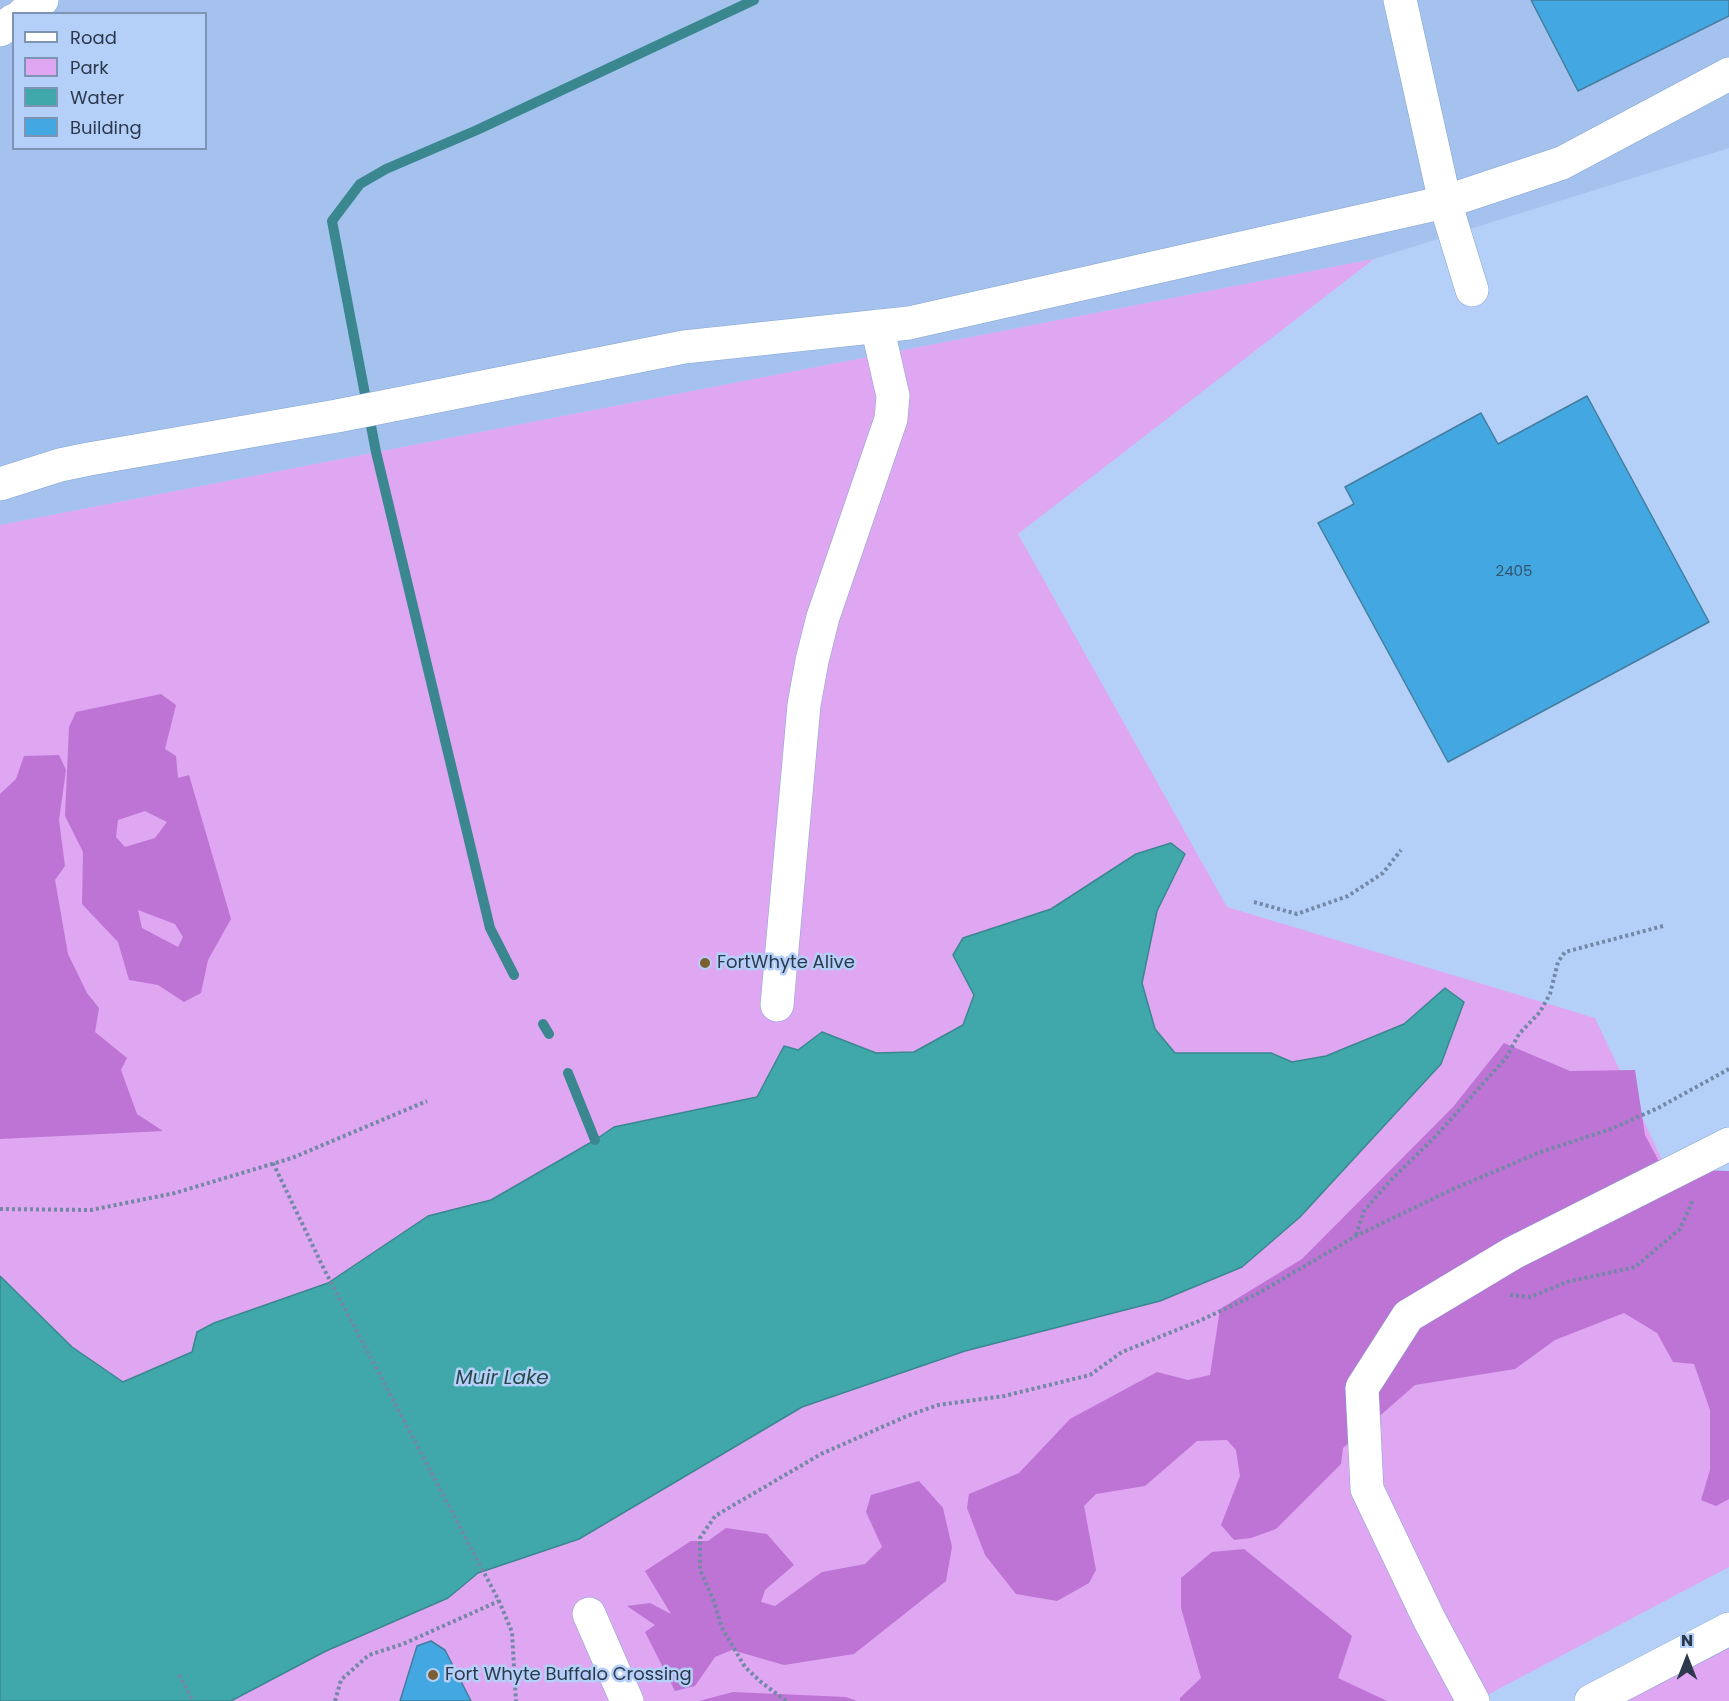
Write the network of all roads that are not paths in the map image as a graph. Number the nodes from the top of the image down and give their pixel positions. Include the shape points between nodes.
1 (42, 0) edge
2 (1400, 0) edge
3 (26, 12) edge
4 (1729, 74) edge
5 (1445, 202) junction
6 (1472, 290) dead end
7 (878, 326) junction
8 (0, 484) edge
9 (777, 1005) dead end
10 (1729, 1144) edge
11 (589, 1614) dead end
12 (1729, 1629) edge
13 (627, 1701) edge
14 (1473, 1701) edge
15 (1591, 1701) edge

1 - 3 main road
2 - 5 main road
4 - 5 main road via 1563,163
5 - 6 main road
5 - 7 main road
7 - 8 main road via 684,347 347,414 89,459
7 - 9 main road via 893,396 891,419 823,617 812,661 804,705
10 - 14 main road via 1513,1253 1408,1316 1362,1388 1367,1489
11 - 13 main road
12 - 15 main road

